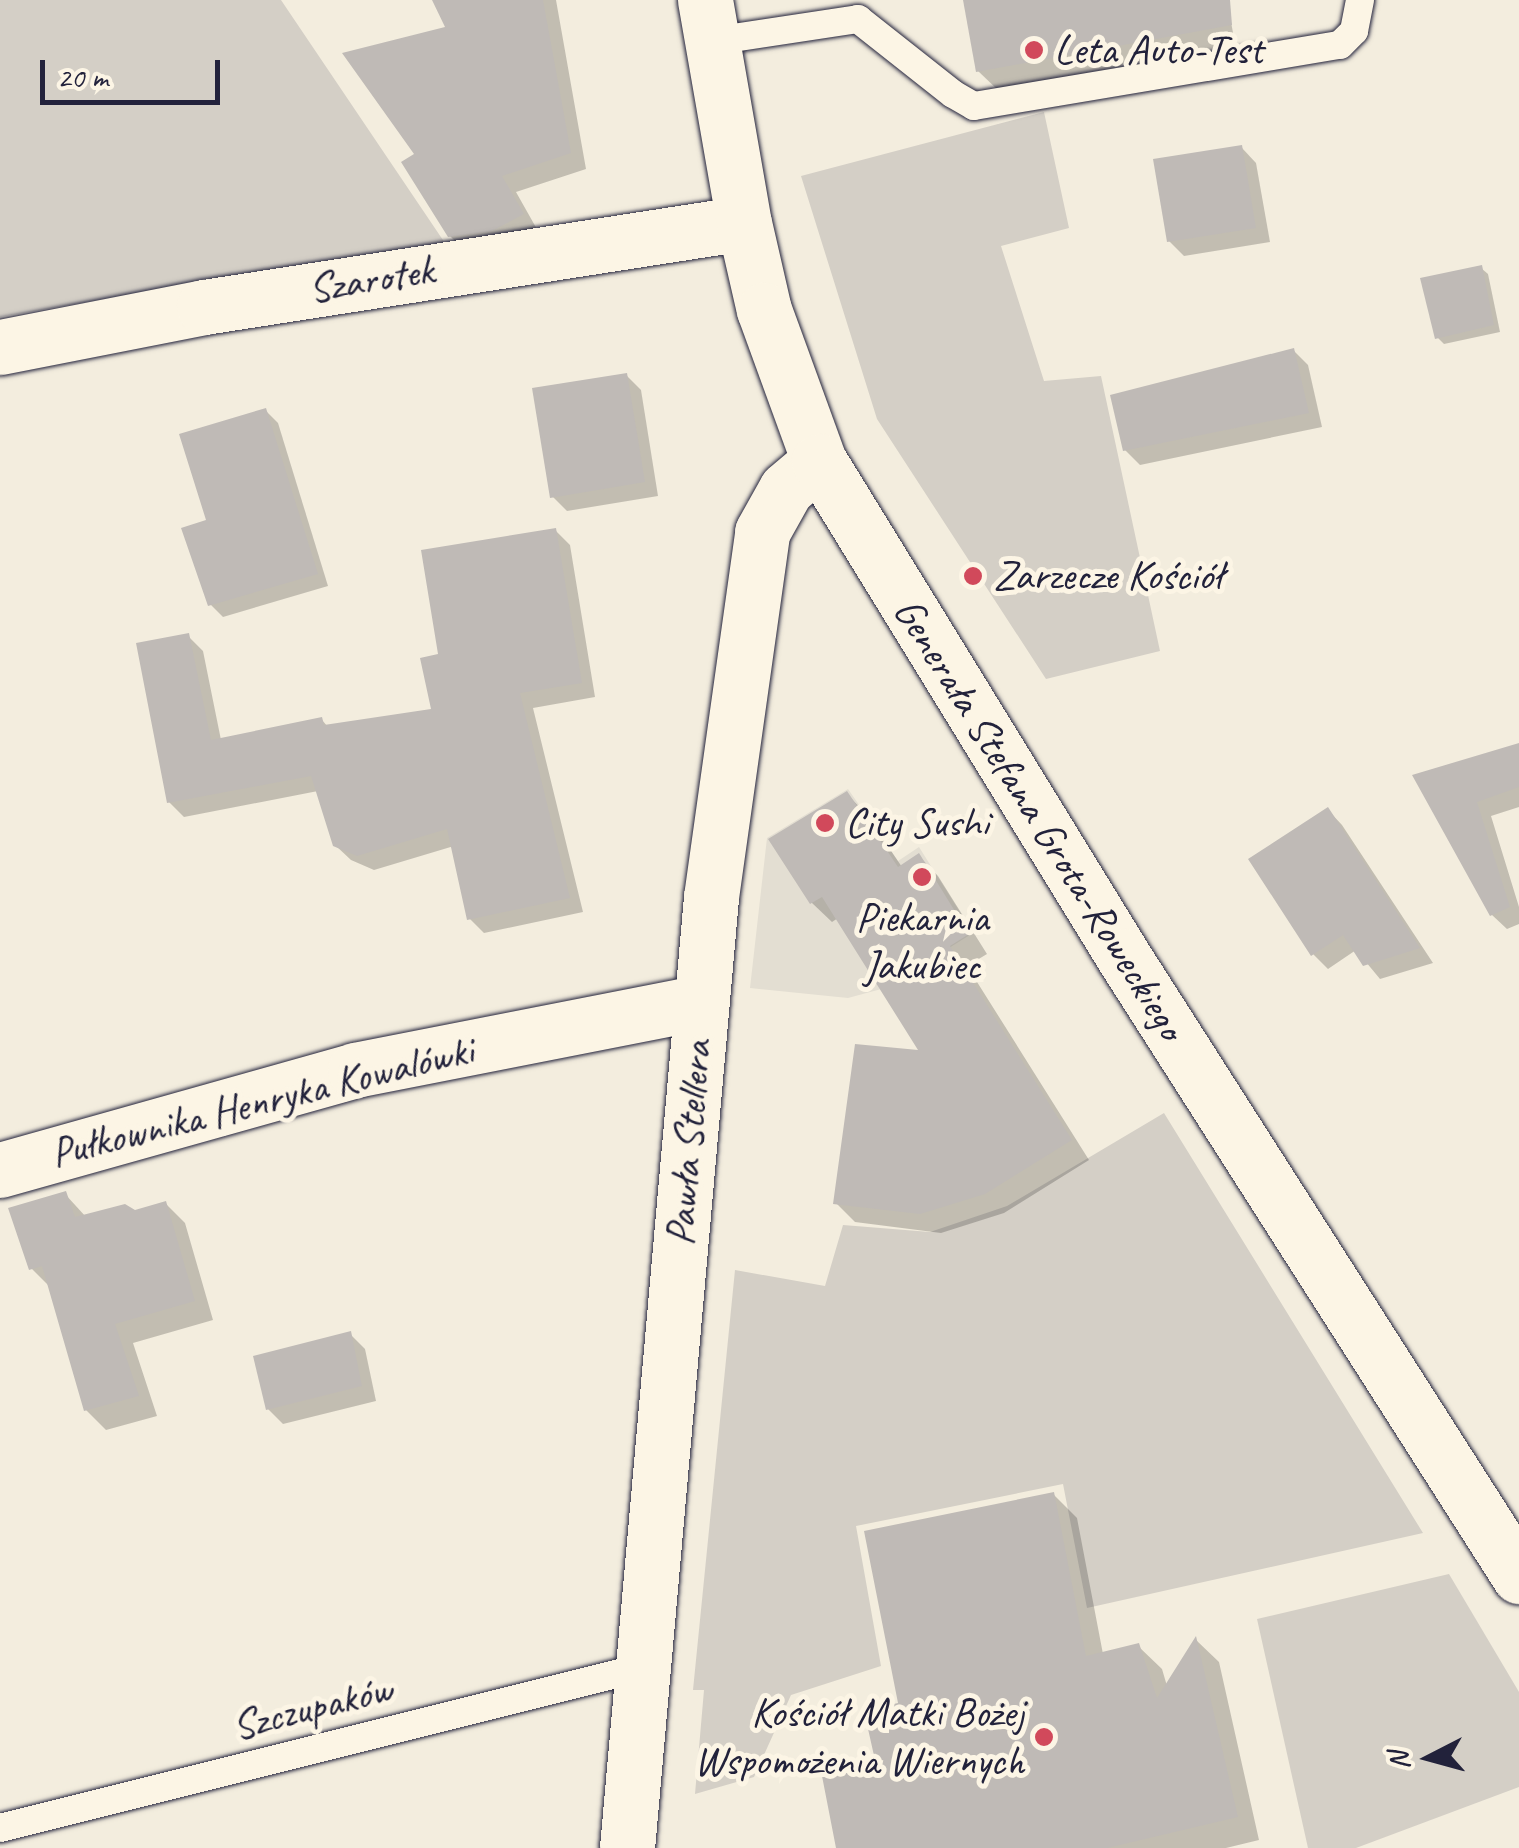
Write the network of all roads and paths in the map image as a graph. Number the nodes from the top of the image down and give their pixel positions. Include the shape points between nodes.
1 (1360, 0) edge
2 (861, 10) edge
3 (709, 20) edge
4 (744, 224) junction
5 (0, 346) edge
6 (820, 461) junction
7 (702, 1002) junction
8 (0, 1170) edge
9 (1519, 1576) edge
10 (644, 1667) junction
11 (0, 1828) edge
12 (627, 1848) edge

1 - 2 lane via 1354,31 1340,44 974,106
2 - 3 lane
3 - 4 street, Generała Stefana Grota-Roweckiego
4 - 5 street, Szarotek via 204,307
4 - 6 street, Generała Stefana Grota-Roweckiego via 773,343
6 - 7 street, Pawła Stellera via 786,489 762,532 710,897
6 - 9 street, Generała Stefana Grota-Roweckiego via 1113,940
7 - 8 street, Pułkownika Henryka Kowalówki via 356,1070
7 - 10 street, Pawła Stellera
10 - 11 lane, Szczupaków
10 - 12 street, Pawła Stellera

